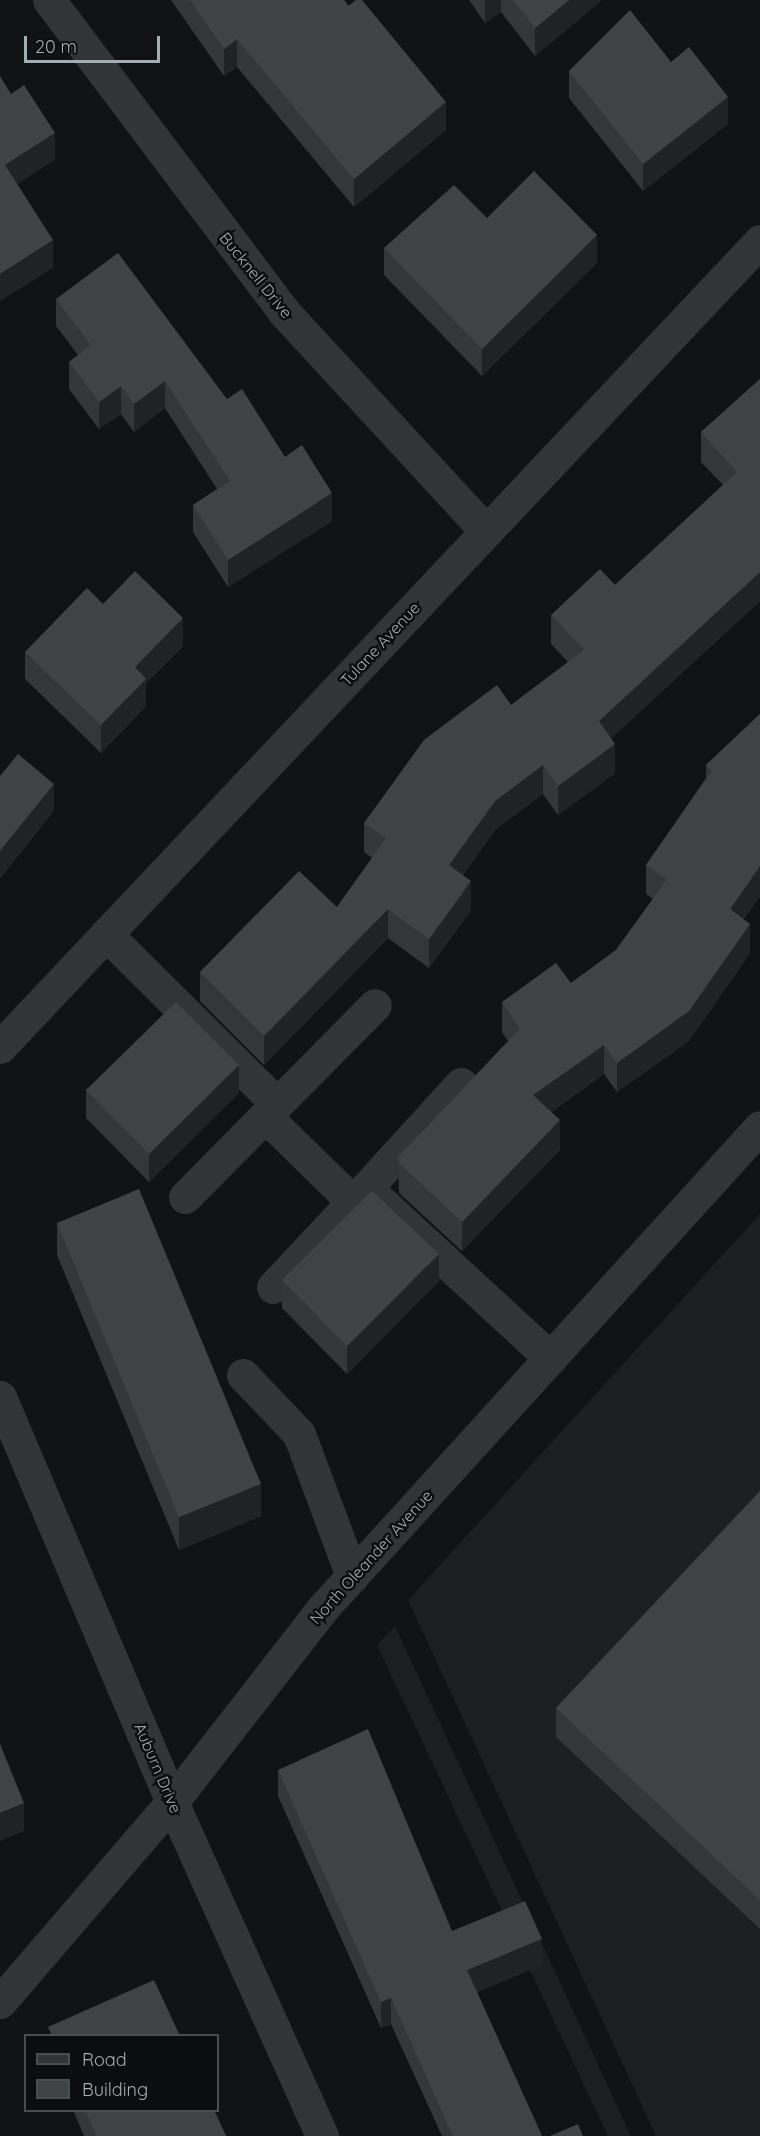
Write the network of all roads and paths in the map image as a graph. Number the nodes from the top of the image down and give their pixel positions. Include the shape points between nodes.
1 (49, 0) edge
2 (760, 241) edge
3 (486, 531) junction
4 (106, 934) junction
5 (375, 1005) dead end
6 (0, 1047) edge
7 (461, 1084) dead end
8 (271, 1110) junction
9 (760, 1127) edge
10 (359, 1195) junction
11 (185, 1197) dead end
12 (273, 1287) dead end
13 (550, 1358) junction
14 (243, 1375) dead end
15 (0, 1397) edge
16 (352, 1576) junction
17 (172, 1802) junction
18 (0, 2002) edge
19 (322, 2136) edge

1 - 3 street, Bucknell Drive via 284,311
2 - 3 street, Tulane Avenue
3 - 4 street, Tulane Avenue
4 - 6 street, Tulane Avenue
4 - 8 street
5 - 8 street
7 - 10 street
8 - 10 street
8 - 11 street
9 - 13 street, North Oleander Avenue
10 - 12 street
10 - 13 street
13 - 16 street, North Oleander Avenue
14 - 16 street via 299,1434
15 - 17 street, Auburn Drive
16 - 17 street, North Oleander Avenue
17 - 18 street, North Oleander Avenue
17 - 19 street, Auburn Drive

